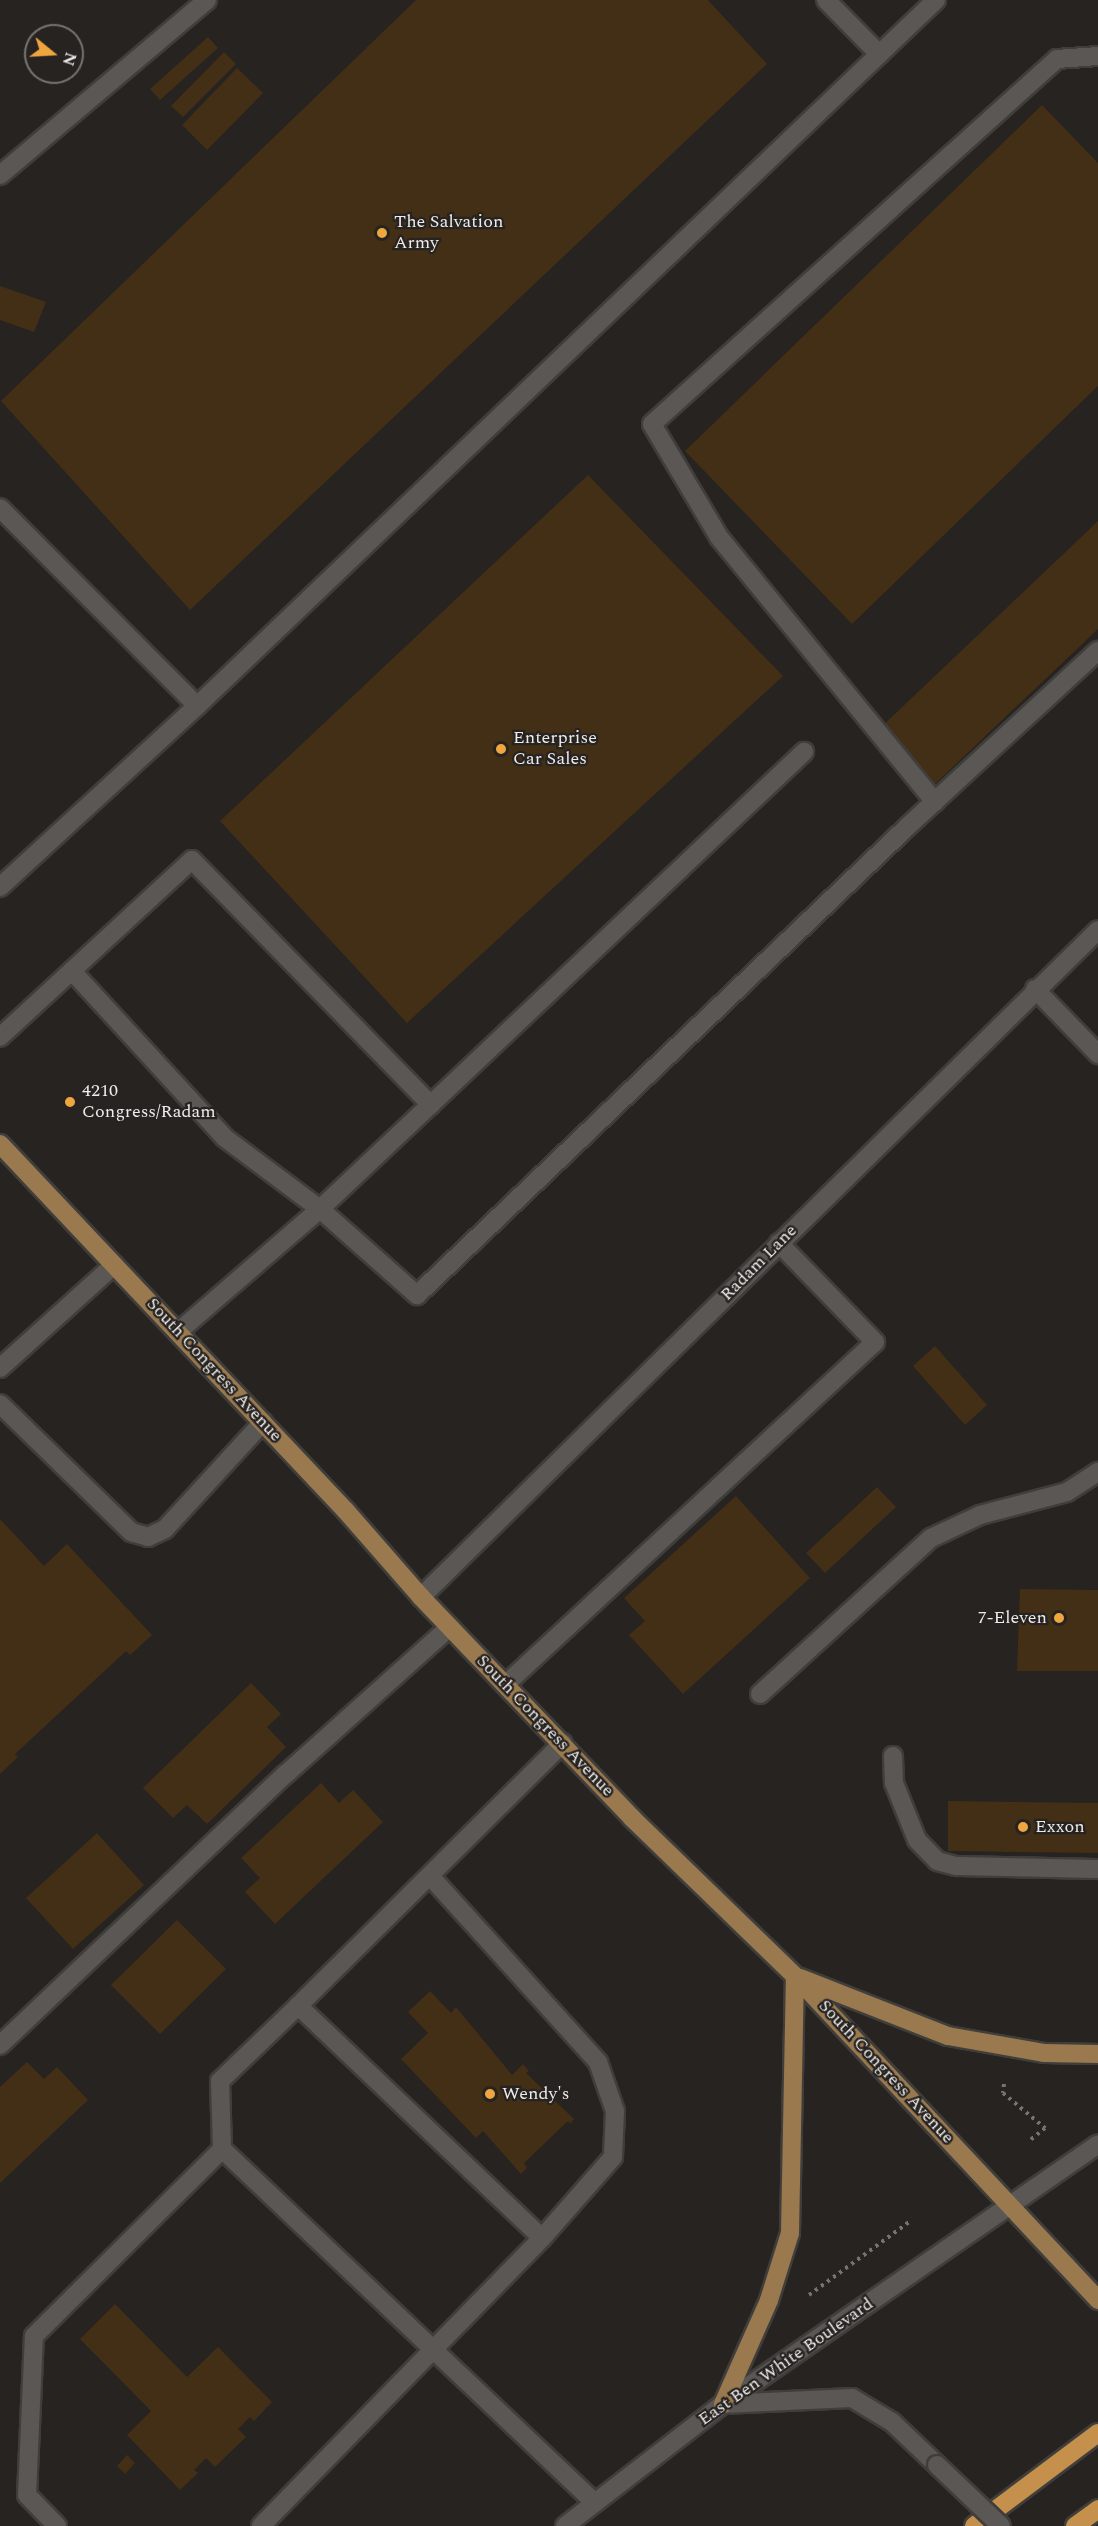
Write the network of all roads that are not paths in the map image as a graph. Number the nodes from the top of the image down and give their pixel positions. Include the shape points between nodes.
1 (207, 0) edge
2 (826, 0) edge
3 (936, 0) edge
4 (879, 54) junction
5 (1098, 56) edge
6 (0, 175) edge
7 (0, 508) edge
8 (1098, 651) edge
9 (197, 706) junction
10 (804, 752) dead end
11 (935, 802) junction
12 (0, 887) edge
13 (1098, 930) edge
14 (72, 971) junction
15 (1035, 989) junction
16 (0, 1037) edge
17 (1098, 1054) edge
18 (431, 1105) junction
19 (1, 1147) edge
20 (320, 1209) junction
21 (778, 1243) junction
22 (114, 1265) junction
23 (178, 1332) junction
24 (0, 1368) edge
25 (0, 1404) edge
26 (263, 1422) junction
27 (1098, 1472) edge
28 (421, 1597) junction
29 (450, 1627) junction
30 (506, 1684) junction
31 (760, 1694) dead end
32 (563, 1743) junction
33 (893, 1756) dead end
34 (1098, 1869) edge
35 (430, 1876) junction
36 (795, 1976) junction
37 (298, 2006) junction
38 (0, 2045) edge
39 (1098, 2054) edge
40 (1098, 2144) edge
41 (222, 2149) junction
42 (1011, 2204) junction
43 (542, 2238) junction
44 (1098, 2300) edge
45 (435, 2351) junction
46 (723, 2404) junction
47 (1098, 2433) edge
48 (595, 2503) junction
49 (1098, 2509) edge
50 (57, 2526) edge
51 (261, 2526) edge
52 (565, 2526) edge
53 (974, 2526) edge
54 (1001, 2526) edge
55 (1075, 2526) edge

1 - 6 main road
2 - 4 main road
3 - 4 main road
4 - 9 main road
5 - 11 main road via 1057,59 652,424 719,537
7 - 9 main road
8 - 11 main road
9 - 12 main road
10 - 18 main road
11 - 20 main road via 417,1295
13 - 15 main road, Radam Lane
14 - 16 main road
14 - 18 main road via 192,860
14 - 20 main road via 225,1138
15 - 17 main road
15 - 21 main road, Radam Lane
18 - 20 main road
19 - 22 main road, South Congress Avenue
20 - 23 main road
21 - 28 main road, Radam Lane
21 - 30 main road via 875,1342
22 - 23 main road, South Congress Avenue
22 - 24 main road
23 - 26 main road, South Congress Avenue
25 - 26 main road via 131,1532 148,1537 165,1528
26 - 28 main road, South Congress Avenue
27 - 31 main road via 1067,1492 980,1515 931,1538
28 - 29 main road, South Congress Avenue
29 - 30 main road, South Congress Avenue
29 - 38 main road via 286,1774
30 - 32 main road, South Congress Avenue
32 - 35 main road
32 - 36 main road, South Congress Avenue via 632,1818
33 - 34 main road via 894,1782 917,1840 937,1861 956,1866
35 - 37 main road
35 - 43 main road via 598,2062 615,2111 613,2157
36 - 39 main road via 948,2036 1044,2053
36 - 42 main road, South Congress Avenue
36 - 46 main road via 790,2233 769,2300
37 - 41 main road via 219,2081
37 - 43 main road
40 - 42 main road, East Ben White Boulevard
41 - 45 main road
41 - 50 main road via 34,2336 27,2495
42 - 44 main road, South Congress Avenue
42 - 46 main road, East Ben White Boulevard
43 - 45 main road
45 - 48 main road
45 - 51 main road
46 - 48 main road, East Ben White Boulevard
46 - 54 main road, bridge via 852,2398 892,2422
47 - 53 highway
48 - 52 main road, East Ben White Boulevard
49 - 55 highway

